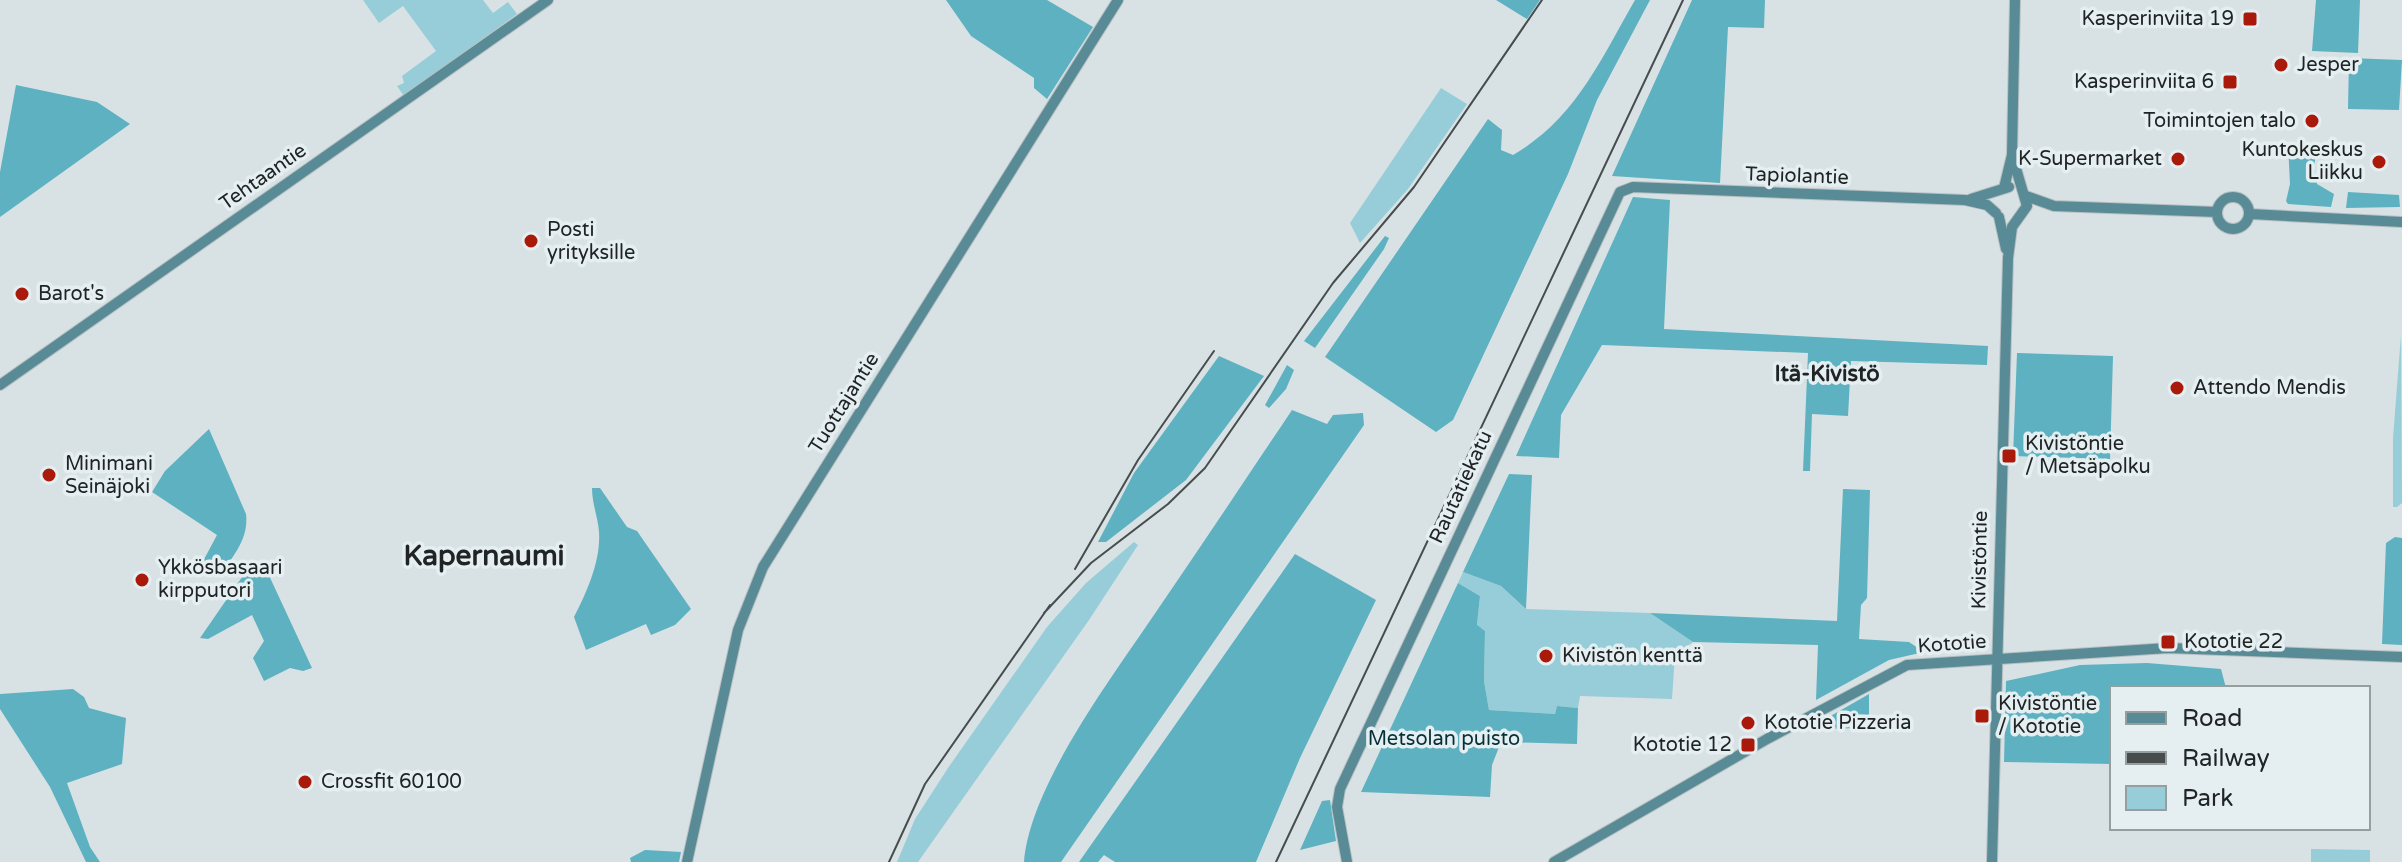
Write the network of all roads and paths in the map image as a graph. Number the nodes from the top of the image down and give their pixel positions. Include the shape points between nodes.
1 (548, 0) edge
2 (1118, 0) edge
3 (2015, 0) edge
4 (2012, 155) junction
5 (1626, 188) joint
6 (2002, 189) junction
7 (2023, 193) junction
8 (1965, 200) junction
9 (2054, 206) junction
10 (2217, 212) junction
11 (2250, 214) junction
12 (1997, 215) junction
13 (2021, 218) junction
14 (2402, 222) edge
15 (2008, 258) junction
16 (0, 385) edge
17 (2402, 657) edge
18 (1996, 659) junction
19 (687, 862) edge
20 (1347, 862) edge
21 (1554, 862) edge
22 (1992, 862) edge

1 - 16 street, Tehtaantie
2 - 19 street, Tuottajantie via 763,567 738,630
3 - 4 street
4 - 6 street
4 - 7 street
5 - 8 street, Tapiolantie
5 - 20 street, Rautatiekatu via 1340,789 1337,807
6 - 7 street
6 - 8 street, Tapiolantie
6 - 12 street via 1993,203
7 - 9 street via 2031,201
7 - 13 street via 2027,206
8 - 12 street, Tapiolantie via 1987,205
9 - 10 street
9 - 13 street
10 - 11 street via 2220,223 2230,229 2241,227
10 - 11 street via 2223,200 2233,196 2244,201
11 - 14 street
12 - 13 street via 2009,221
12 - 15 street, Kivistöntie
13 - 15 street, Kivistöntie via 2012,227
15 - 18 street, Kivistöntie
17 - 18 street, Kototie via 2168,648
18 - 21 street, Kototie via 1925,662 1876,679
18 - 22 street, Kivistöntie

